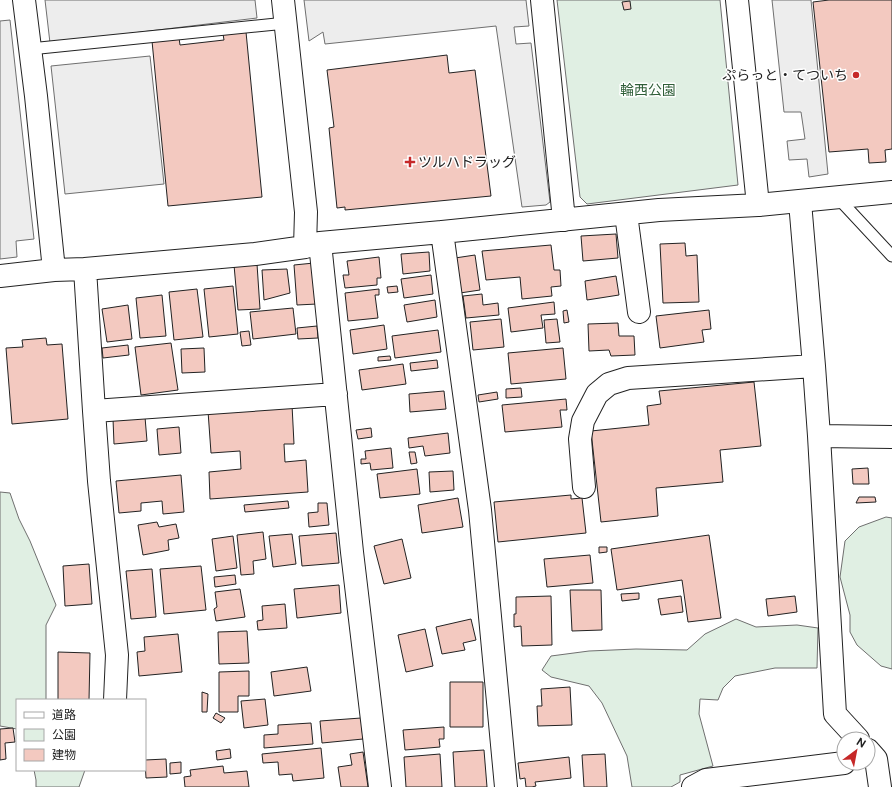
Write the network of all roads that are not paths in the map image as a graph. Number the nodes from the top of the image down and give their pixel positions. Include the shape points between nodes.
1 (24, 0) edge
2 (283, 0) edge
3 (542, 0) edge
4 (737, 0) edge
5 (286, 23) junction
6 (30, 49) junction
7 (892, 192) edge
8 (838, 198) junction
9 (800, 202) junction
10 (758, 206) junction
11 (626, 214) junction
12 (564, 220) junction
13 (442, 232) junction
14 (313, 245) junction
15 (892, 256) edge
16 (85, 269) junction
17 (54, 270) junction
18 (0, 276) edge
19 (639, 312) dead end
20 (814, 366) junction
21 (336, 394) junction
22 (94, 411) junction
23 (819, 436) junction
24 (892, 437) edge
25 (584, 487) dead end
26 (115, 699) edge
27 (851, 731) edge
28 (876, 755) edge
29 (836, 764) edge
30 (380, 787) edge
31 (506, 787) edge
32 (693, 787) edge
33 (880, 787) edge

1 - 6 street
2 - 5 street
3 - 12 street
4 - 10 street
5 - 6 lane
5 - 14 street via 306,212
6 - 17 street
7 - 8 street
8 - 9 street
8 - 15 lane
9 - 10 street
9 - 20 street
10 - 11 street
11 - 12 street
11 - 19 street
12 - 13 street
13 - 14 street
13 - 31 street via 480,510
14 - 16 street via 248,254
14 - 21 street
16 - 17 street
16 - 22 street
17 - 18 street
20 - 23 street
20 - 25 street via 628,378 609,384 597,394 583,422 580,439
21 - 22 street
21 - 30 street
22 - 26 street via 117,655
23 - 24 street
23 - 27 street via 835,714
28 - 33 street
29 - 32 street via 706,780

